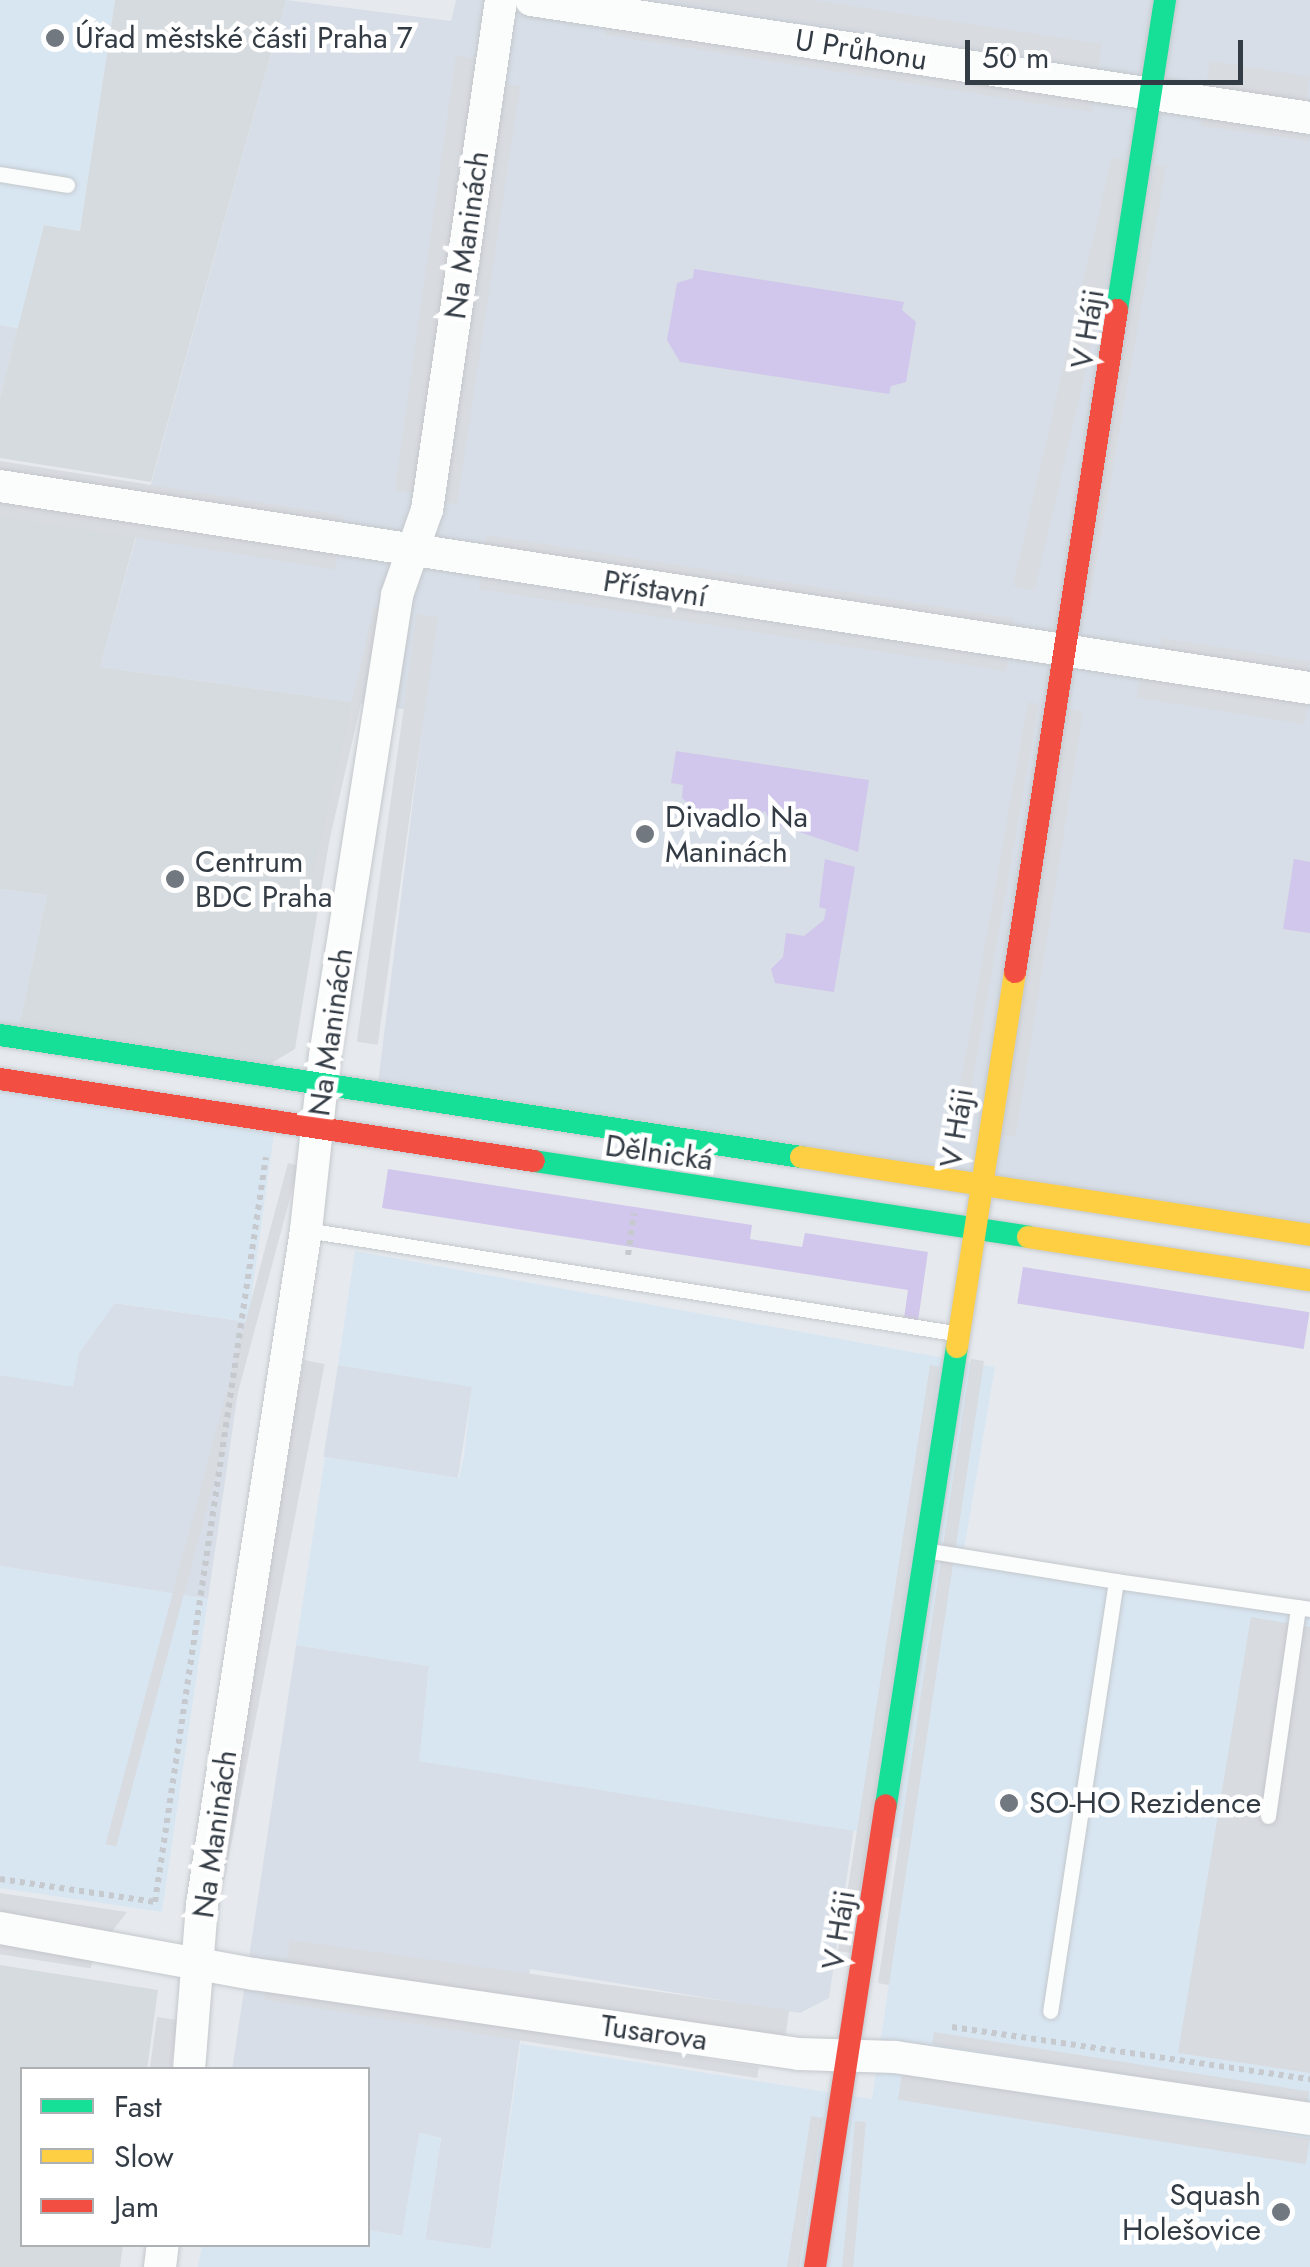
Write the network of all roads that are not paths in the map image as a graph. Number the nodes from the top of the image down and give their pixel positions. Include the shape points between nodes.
1 (502, 0) edge
2 (531, 0) edge
3 (1166, 0) edge
4 (1152, 95) junction
5 (1310, 118) edge
6 (0, 174) edge
7 (67, 185) dead end
8 (0, 486) edge
9 (413, 551) junction
10 (1068, 655) junction
11 (1310, 688) edge
12 (0, 1035) edge
13 (0, 1080) edge
14 (322, 1086) junction
15 (317, 1131) junction
16 (979, 1184) junction
17 (974, 1228) junction
18 (306, 1230) junction
19 (1190, 1231) junction
20 (1310, 1235) edge
21 (1310, 1280) edge
22 (959, 1334) junction
23 (927, 1550) junction
24 (1116, 1581) junction
25 (1304, 1608) edge
26 (1268, 1816) dead end
27 (0, 1928) edge
28 (199, 1961) junction
29 (1050, 2011) dead end
30 (850, 2057) junction
31 (189, 2067) edge
32 (1310, 2119) edge
33 (816, 2267) edge

1 - 9 street, Na Maninách via 427,510
2 - 4 street, U Průhonu
3 - 4 street, V Háji
4 - 5 street, U Průhonu
4 - 10 street, V Háji
6 - 7 lane
8 - 9 street, Přístavní
9 - 10 street, Přístavní
9 - 14 street, Na Maninách via 397,595
10 - 11 street, Přístavní
10 - 16 street, V Háji
12 - 14 street, Dělnická
13 - 15 street, Dělnická
14 - 15 street, Na Maninách
14 - 16 street, Dělnická
15 - 17 street, Dělnická
15 - 18 street, Na Maninách
16 - 17 street, V Háji
16 - 19 street, Dělnická
17 - 19 street, Dělnická
17 - 22 street, V Háji
18 - 22 lane
18 - 28 street, Na Maninách
19 - 20 street, Dělnická
19 - 21 street, Dělnická
22 - 23 street, V Háji
23 - 24 lane
23 - 30 street, V Háji
24 - 25 lane
24 - 29 lane
25 - 26 lane
27 - 28 street, Tusarova
28 - 30 street, Tusarova
28 - 31 street, Na Maninách
30 - 32 street, Tusarova via 894,2057
30 - 33 street, V Háji

